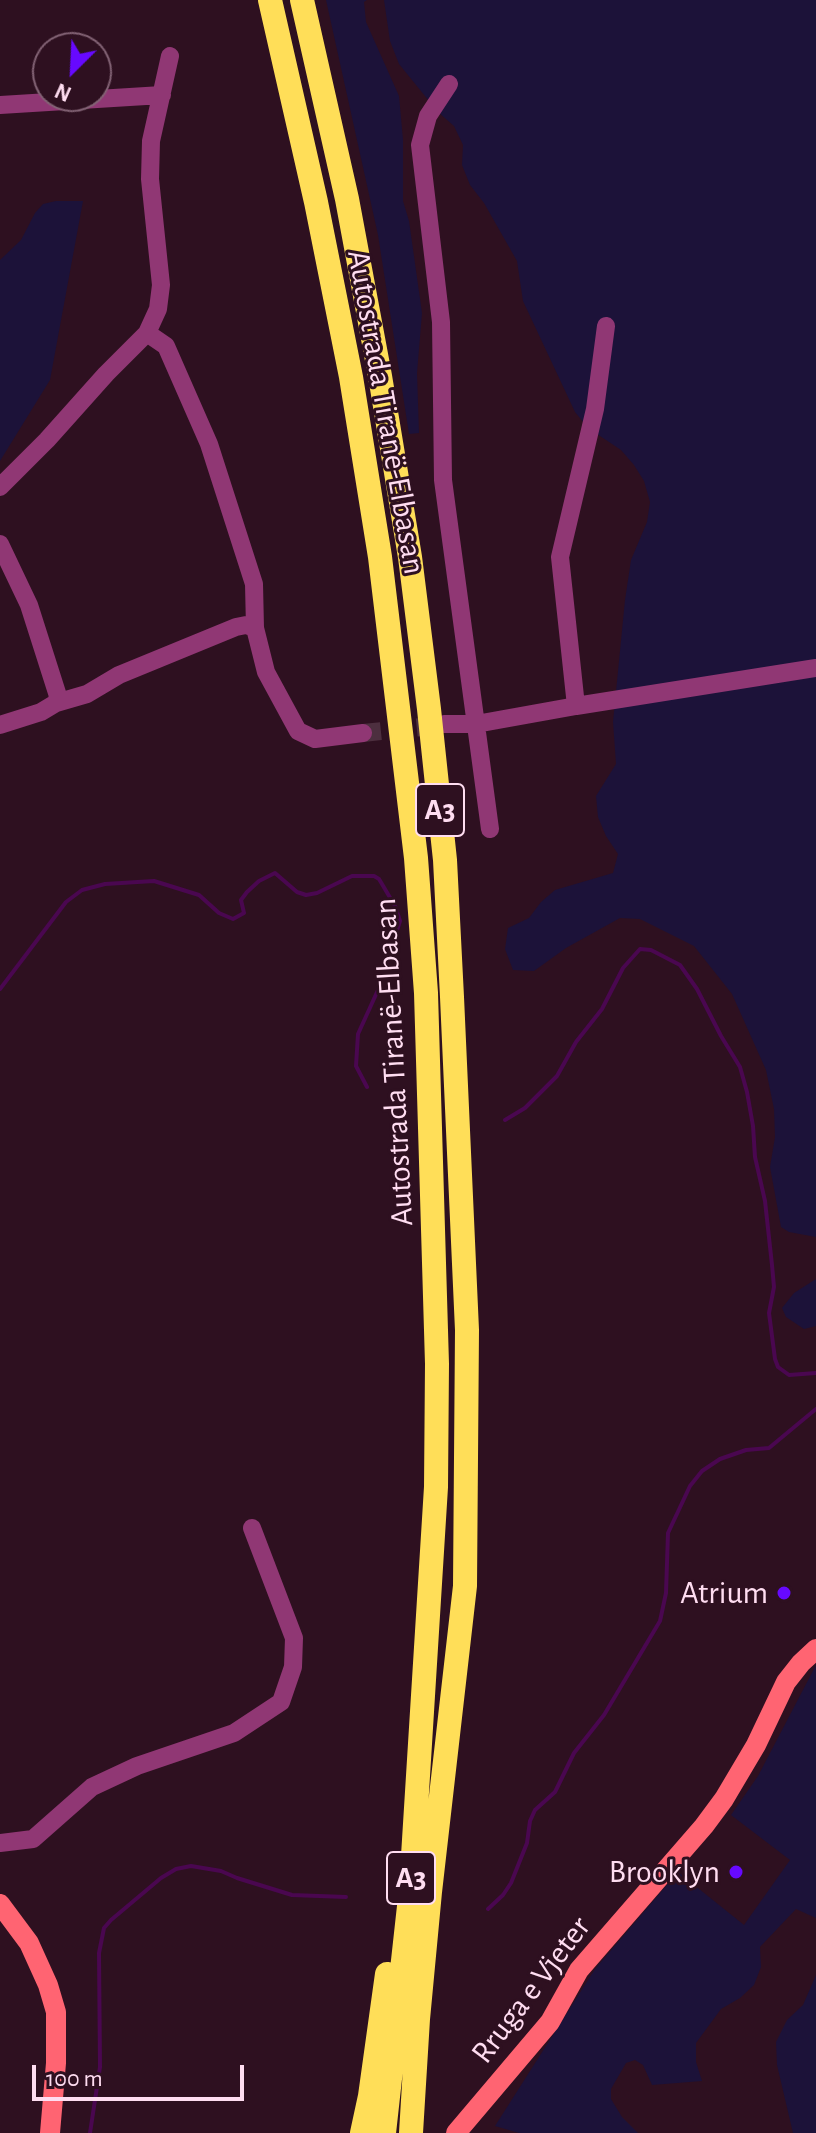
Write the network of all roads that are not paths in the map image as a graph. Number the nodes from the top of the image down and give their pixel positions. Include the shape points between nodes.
1 (270, 0) edge
2 (302, 0) edge
3 (170, 56) dead end
4 (449, 84) dead end
5 (162, 95) junction
6 (0, 105) edge
7 (606, 326) dead end
8 (147, 333) junction
9 (0, 487) edge
10 (0, 544) edge
11 (255, 628) junction
12 (816, 668) edge
13 (56, 703) junction
14 (576, 706) junction
15 (444, 724) tunnel mouth
16 (476, 724) junction
17 (0, 725) edge
18 (363, 733) tunnel mouth
19 (490, 829) dead end
20 (252, 1528) dead end
21 (816, 1649) edge
22 (0, 1843) edge
23 (0, 1904) edge
24 (406, 1928) junction
25 (50, 2133) edge
26 (362, 2133) edge
27 (384, 2133) edge
28 (411, 2133) edge
29 (456, 2133) edge

1 - 24 highway, Autostrada Tiranë-Elbasan / A3 via 351,377 380,557 416,858 426,993 436,1487
2 - 28 highway, Autostrada Tiranë-Elbasan / A3 via 380,376 410,557 445,860 467,1330 465,1586 427,1924
3 - 5 street
4 - 16 street via 428,116 420,145 441,322 443,480
5 - 6 street
5 - 8 street via 151,141 150,179 161,285
7 - 14 street via 595,409 560,557
8 - 9 street
8 - 11 street via 166,346 209,444 254,584
10 - 13 street via 37,628 56,683
11 - 13 street via 236,627
11 - 18 street via 266,672 298,731 315,739
12 - 14 street
13 - 17 street
14 - 16 street
15 - 16 street
16 - 19 street
20 - 22 street via 294,1638 293,1667 281,1702 234,1733 92,1787 33,1839
21 - 29 main road, Rruga e Vjeter via 786,1682 751,1755 717,1809 579,1970 550,2022
23 - 25 main road via 33,1952 56,2012
24 - 26 highway via 384,1986
24 - 27 highway, Autostrada Tiranë-Elbasan / A3

